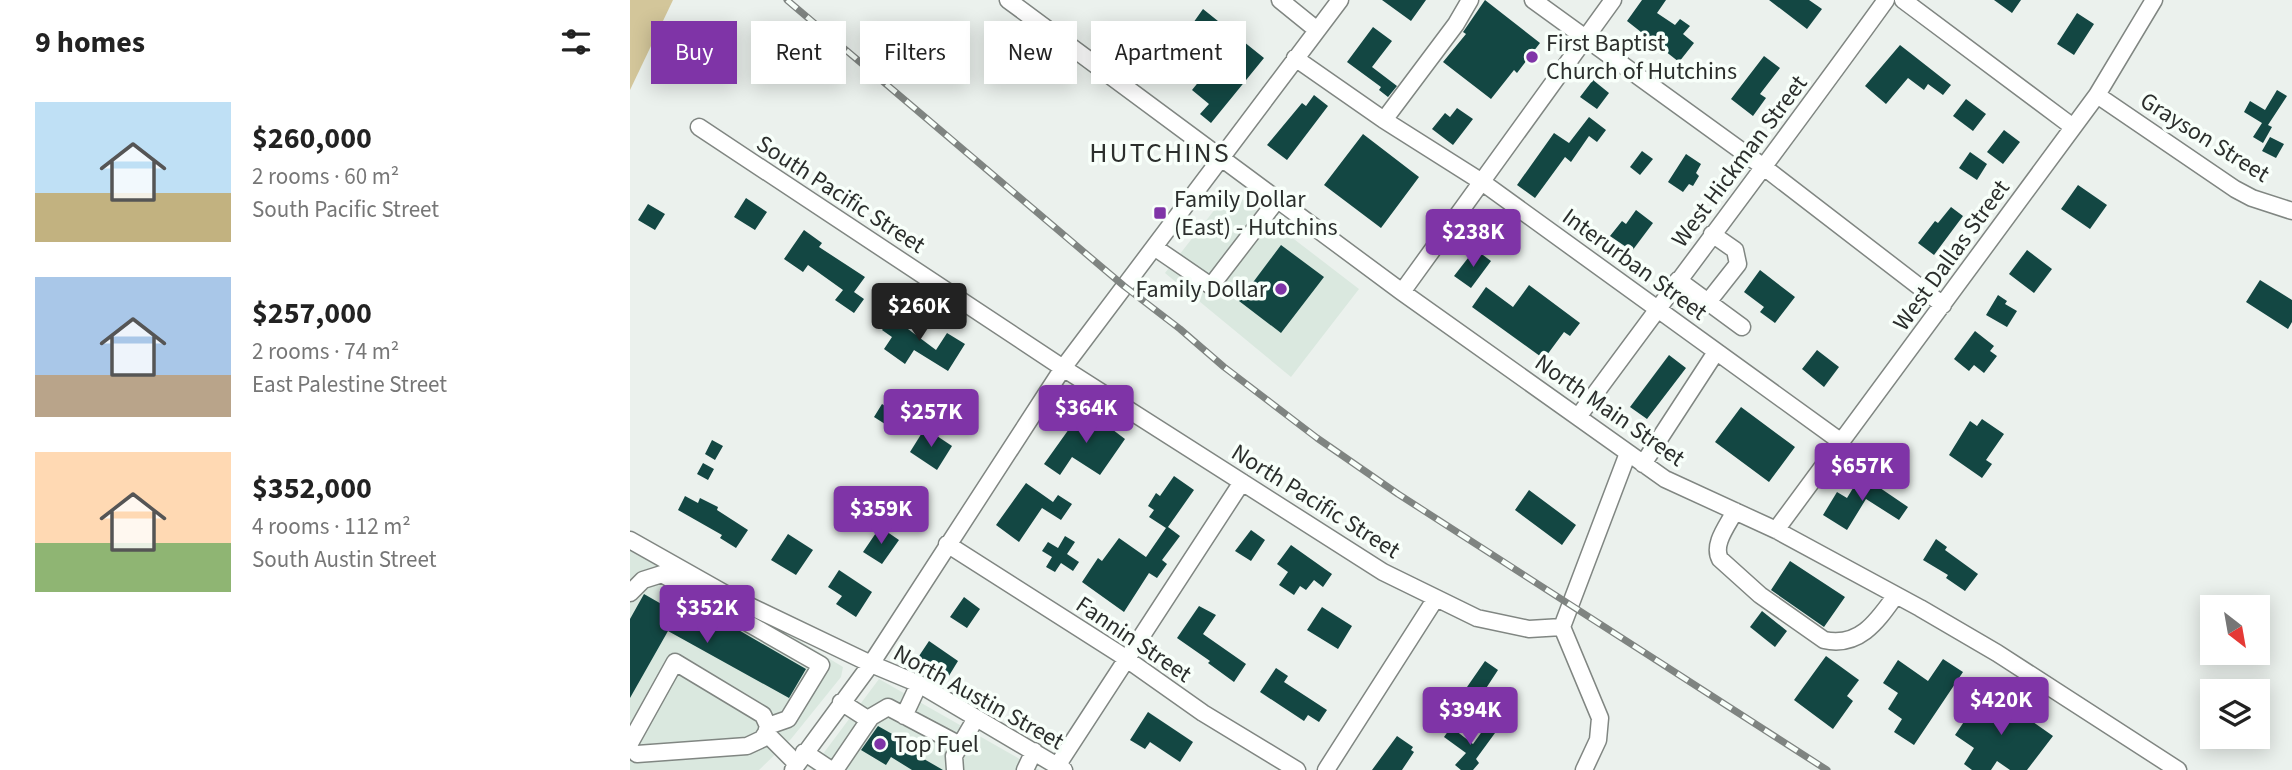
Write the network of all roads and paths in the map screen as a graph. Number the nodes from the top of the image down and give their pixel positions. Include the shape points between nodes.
1 (1008, 0) edge
2 (1280, 0) edge
3 (1340, 0) edge
4 (1469, 0) edge
5 (1533, 0) edge
6 (1613, 0) edge
7 (1886, 0) edge
8 (1903, 0) edge
9 (2154, 0) edge
10 (1317, 30) junction
11 (1586, 37) junction
12 (1296, 58) junction
13 (2097, 95) junction
14 (1384, 120) junction
15 (699, 127) dead end
16 (2073, 127) junction
17 (1221, 158) junction
18 (1765, 168) junction
19 (1482, 183) junction
20 (1277, 200) junction
21 (2290, 205) edge
22 (1712, 234) junction
23 (1154, 247) junction
24 (1678, 280) junction
25 (1402, 292) junction
26 (1708, 302) junction
27 (1943, 305) junction
28 (1658, 308) junction
29 (1742, 327) dead end
30 (1716, 352) junction
31 (1063, 368) junction
32 (1578, 417) junction
33 (1840, 441) junction
34 (1628, 453) junction
35 (1643, 464) junction
36 (1242, 482) junction
37 (1735, 511) junction
38 (1776, 530) junction
39 (630, 540) edge
40 (947, 544) junction
41 (630, 593) edge
42 (1896, 595) junction
43 (1436, 598) junction
44 (1562, 627) junction
45 (1126, 659) junction
46 (871, 664) junction
47 (919, 684) junction
48 (841, 702) junction
49 (904, 716) junction
50 (976, 718) junction
51 (869, 720) junction
52 (767, 730) junction
53 (960, 746) junction
54 (1034, 751) junction
55 (632, 753) edge
56 (795, 764) edge
57 (1061, 768) edge
58 (833, 770) edge
59 (955, 770) edge
60 (1025, 770) edge
61 (1297, 770) edge
62 (1326, 770) edge
63 (1584, 770) edge
64 (2178, 770) edge

1 - 17 street, North Main Street
2 - 10 street
3 - 10 street
4 - 14 street
5 - 11 street
6 - 11 street
7 - 18 street, West Hickman Street
8 - 16 street
9 - 13 street, West Dallas Street
10 - 12 street
11 - 18 street
11 - 19 street
12 - 14 street, Interurban Street
12 - 17 street
13 - 16 street, West Dallas Street
13 - 21 street, Grayson Street via 2235,189 2252,198
14 - 19 street, Interurban Street
15 - 31 street, South Pacific Street
16 - 27 street, West Dallas Street
17 - 20 street, North Main Street
17 - 23 street
18 - 22 street, West Hickman Street
18 - 27 street
19 - 25 street
19 - 28 street, Interurban Street
20 - 23 street via 1211,286
20 - 25 street, North Main Street
22 - 24 street, West Hickman Street
22 - 26 street via 1735,250 1738,264
23 - 31 street
24 - 26 street
24 - 28 street, West Hickman Street
25 - 32 street, North Main Street
26 - 29 street
27 - 33 street, West Dallas Street
28 - 30 street, Interurban Street
28 - 32 street, West Hickman Street
30 - 33 street, Interurban Street
30 - 35 street
31 - 36 street, North Pacific Street
31 - 40 street
32 - 34 street, North Main Street
33 - 38 street, West Dallas Street
34 - 35 street, North Main Street
34 - 44 street
35 - 37 street, North Main Street
36 - 43 street, North Pacific Street via 1383,572
36 - 45 street
37 - 38 street, North Main Street
37 - 42 street via 1717,545 1720,559 1760,595 1824,640 1843,641 1866,632
38 - 42 street, North Main Street
39 - 46 street, North Austin Street via 731,597
40 - 45 street, Fannin Street
40 - 46 street
41 - 52 street via 643,580 662,574 821,664 788,719
42 - 64 street, North Main Street via 1997,653
43 - 44 street, North Pacific Street via 1477,618 1529,629
43 - 62 street
44 - 63 street via 1601,718 1598,740
45 - 57 street
45 - 61 street, Fannin Street
46 - 47 street, North Austin Street
46 - 48 street
47 - 49 street
47 - 50 street, North Austin Street
48 - 51 street
48 - 56 street
49 - 51 street via 888,707
49 - 53 street
50 - 53 street
50 - 54 street, North Austin Street
51 - 58 street
52 - 55 street via 747,746
52 - 55 street via 763,715 675,662
52 - 56 street
53 - 59 street via 954,756
54 - 57 street, North Austin Street
54 - 60 street
56 - 58 street

